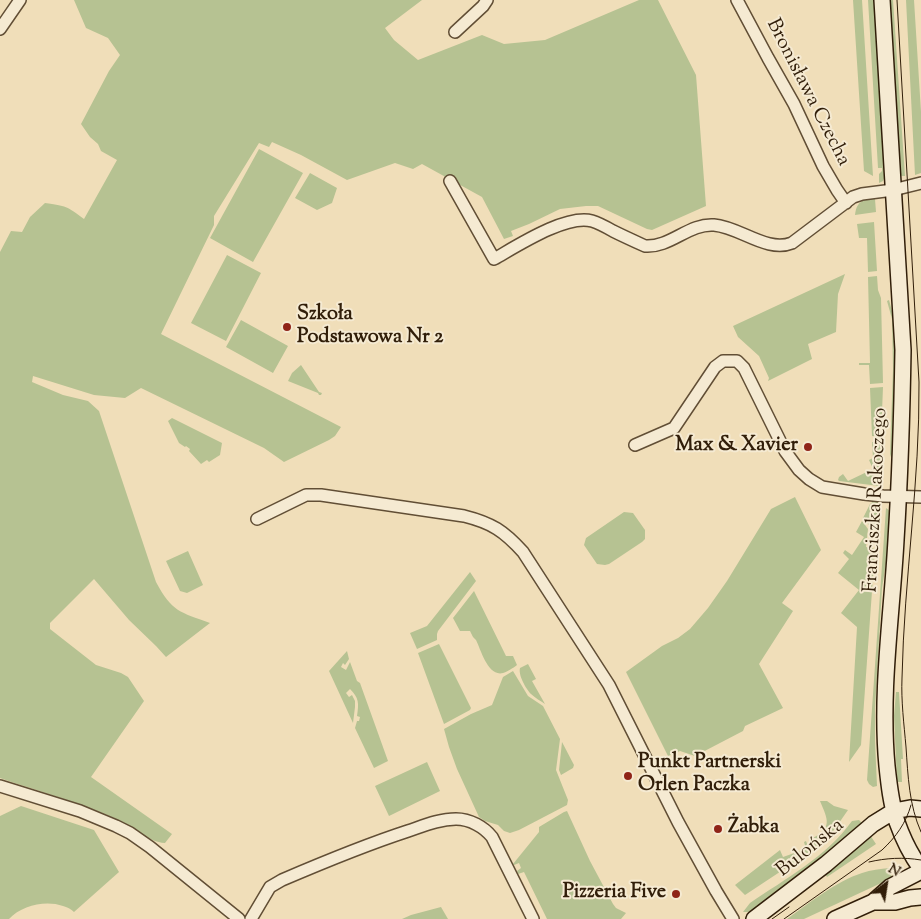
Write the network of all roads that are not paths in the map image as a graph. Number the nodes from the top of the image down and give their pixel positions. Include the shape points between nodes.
1 (20, 0) edge
2 (487, 0) edge
3 (737, 0) edge
4 (882, 0) edge
5 (0, 29) edge
6 (455, 32) dead end
7 (450, 181) dead end
8 (921, 183) edge
9 (893, 190) junction
10 (846, 202) junction
11 (635, 445) dead end
12 (898, 497) junction
13 (921, 497) edge
14 (256, 519) dead end
15 (0, 786) edge
16 (921, 809) edge
17 (894, 811) junction
18 (921, 870) edge
19 (921, 897) edge
20 (873, 902) junction
21 (239, 919) edge
22 (251, 919) edge
23 (534, 919) edge
24 (733, 919) edge
25 (754, 919) edge
26 (835, 919) edge

1 - 5 street
2 - 6 street
3 - 10 street, Bronisława Czecha via 794,104 823,166
4 - 9 main road, Franciszka Rakoczego
7 - 10 street via 494,259 547,230 578,220 597,222 650,247 700,226 711,225 724,226 774,246 786,246
8 - 9 street
9 - 10 street via 862,194
9 - 12 main road, Franciszka Rakoczego via 902,350
11 - 12 street via 674,428 715,367 723,362 737,361 744,368 785,451 809,479 822,487
12 - 13 street
12 - 17 main road, Franciszka Rakoczego via 885,717 888,778
14 - 24 street via 313,494 464,516 491,524 506,535 523,552 609,685 676,818
15 - 21 street via 80,811 130,833
16 - 17 main road
17 - 18 main road, Franciszka Rakoczego
17 - 25 main road, Bulońska via 873,824
18 - 20 main road via 890,887
19 - 20 main road
20 - 26 main road
22 - 23 street via 270,887 282,880 383,839 440,820 456,819 468,820 492,837

